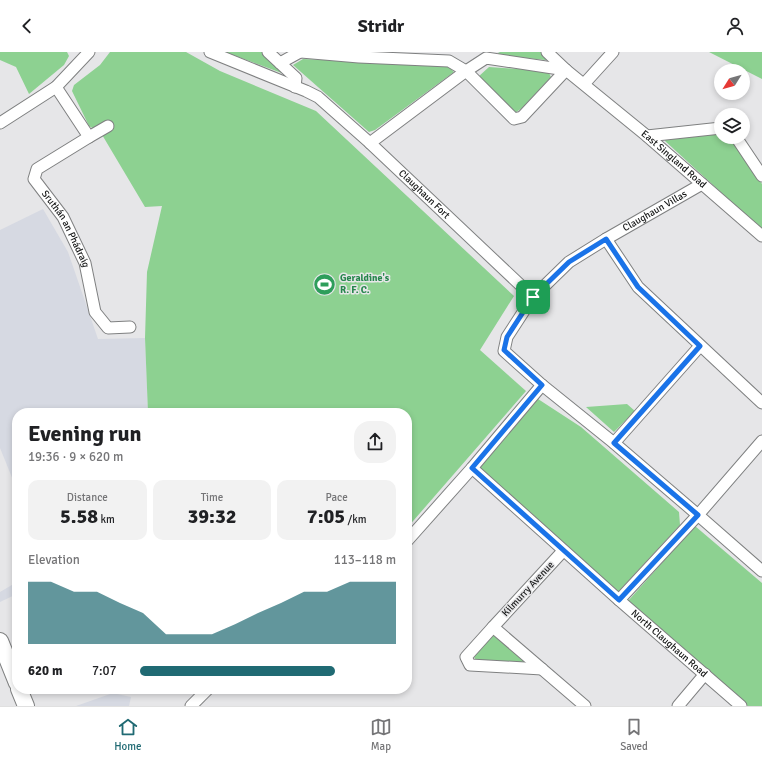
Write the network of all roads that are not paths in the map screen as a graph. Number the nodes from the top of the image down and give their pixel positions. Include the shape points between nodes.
1 (210, 52) edge
2 (268, 52) edge
3 (300, 52) edge
4 (548, 52) edge
5 (613, 52) edge
6 (85, 53) edge
7 (490, 55) edge
8 (280, 63) junction
9 (566, 70) junction
10 (466, 71) junction
11 (584, 84) junction
12 (295, 86) junction
13 (56, 87) junction
14 (0, 123) edge
15 (108, 126) dead end
16 (714, 129) edge
17 (647, 136) junction
18 (90, 137) junction
19 (370, 143) junction
20 (741, 144) edge
21 (762, 176) edge
22 (702, 184) junction
23 (762, 236) edge
24 (606, 239) junction
25 (533, 297) junction
26 (130, 327) dead end
27 (700, 346) junction
28 (542, 385) junction
29 (762, 403) edge
30 (762, 441) edge
31 (614, 443) junction
32 (472, 468) junction
33 (698, 515) junction
34 (412, 535) edge
35 (563, 550) junction
36 (762, 571) edge
37 (619, 600) junction
38 (492, 627) junction
39 (0, 641) edge
40 (542, 669) junction
41 (12, 671) edge
42 (705, 674) junction
43 (21, 694) edge
44 (203, 694) edge
45 (26, 706) edge
46 (191, 706) edge
47 (585, 706) edge
48 (678, 706) edge
49 (741, 706) edge

1 - 12 street, Claughaun Fort
2 - 8 street
3 - 8 street
3 - 10 street via 449,61
4 - 9 street, East Singland Road
5 - 11 street
6 - 13 street
7 - 9 street
7 - 10 street
8 - 12 street via 296,78
9 - 10 street via 522,117 514,119
9 - 11 street, East Singland Road
10 - 19 street
11 - 17 street, East Singland Road
12 - 19 street, Claughaun Fort via 318,97
13 - 14 street
13 - 18 street
15 - 18 street, Sruthán an Phádraig
16 - 17 street
17 - 22 street, East Singland Road
18 - 26 street, Sruthán an Phádraig via 37,168 34,179 63,217 85,263 95,312 108,328
19 - 25 street, Claughaun Fort
20 - 21 street
22 - 23 street, East Singland Road
22 - 24 street, Claughaun Villas
24 - 25 street, Claughaun Villas via 569,262
24 - 27 street via 638,287
25 - 28 street via 507,337 504,350
27 - 29 street
27 - 31 street
28 - 31 street
28 - 32 street
30 - 33 street
31 - 33 street
32 - 34 street
32 - 35 street, North Claughaun Road
33 - 36 street
33 - 37 street
35 - 37 street, North Claughaun Road
35 - 38 street, Kilmurry Avenue
37 - 42 street, North Claughaun Road
38 - 40 street
38 - 40 street, Kilmurry Avenue via 466,657 470,665
39 - 41 main road
40 - 47 street
42 - 48 street
42 - 49 street, North Claughaun Road
43 - 45 main road
44 - 46 street

